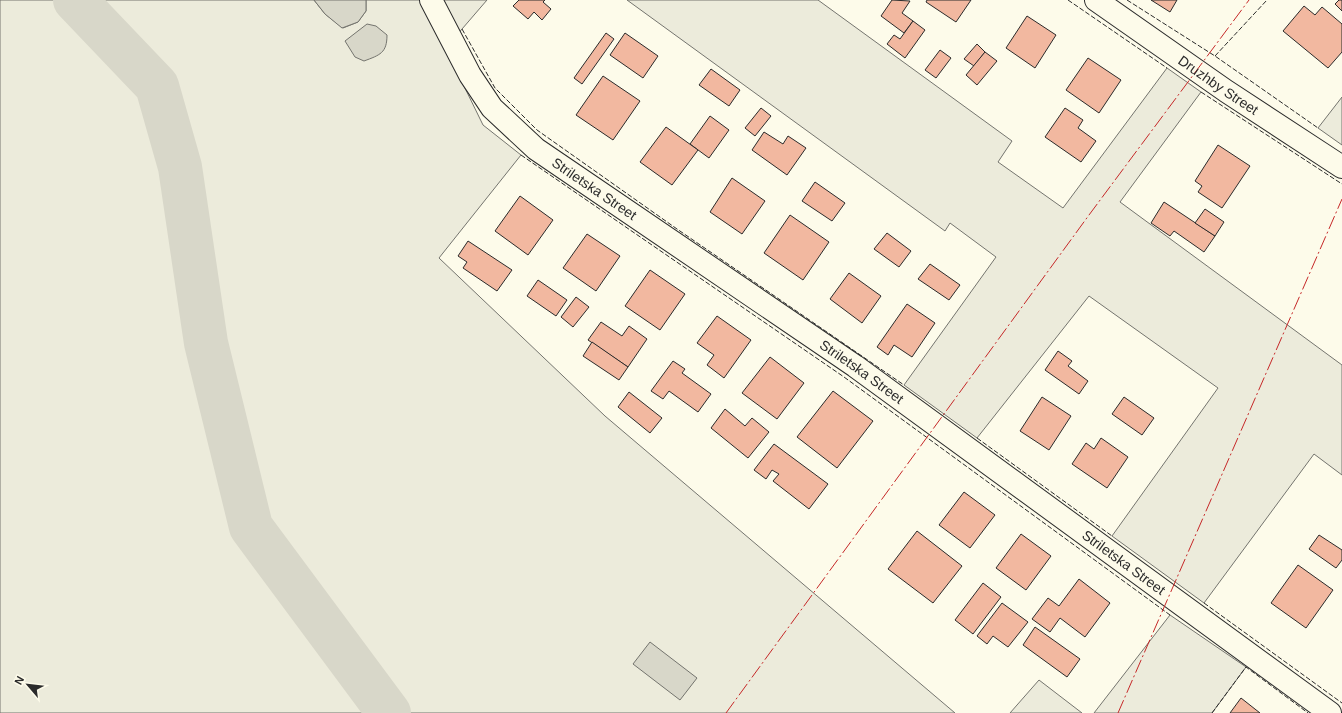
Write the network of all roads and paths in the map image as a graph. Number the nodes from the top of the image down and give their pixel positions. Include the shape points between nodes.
1 (431, 0) edge
2 (1096, 0) edge
3 (1342, 167) edge
4 (1330, 713) edge

1 - 4 street, Striletska Street via 467,69 492,108 536,149 855,366
2 - 3 street, Druzhby Street via 1226,91

